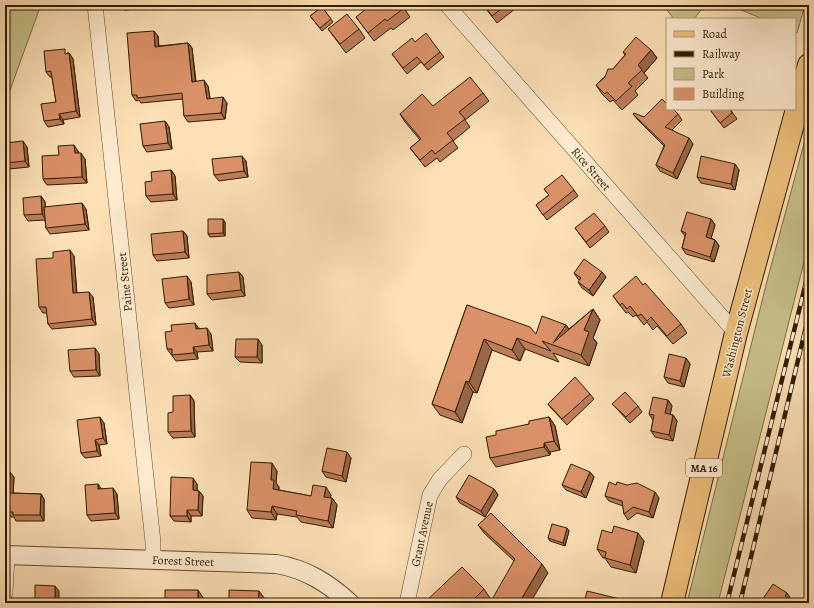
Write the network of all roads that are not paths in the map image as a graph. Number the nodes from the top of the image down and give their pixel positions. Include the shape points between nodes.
1 (95, 5) edge
2 (447, 5) edge
3 (809, 65) edge
4 (736, 333) junction
5 (464, 454) dead end
6 (6, 555) edge
7 (153, 560) junction
8 (5, 593) edge
9 (350, 603) edge
10 (407, 603) edge
11 (672, 603) edge

1 - 7 street, Paine Street
2 - 4 street, Rice Street
3 - 4 main road, Washington Street / MA 16
4 - 11 main road, Washington Street / MA 16
5 - 10 street, Grant Avenue via 440,479 430,495
6 - 7 street, Forest Street
6 - 8 street
7 - 9 street, Forest Street via 264,563 286,566 316,577

